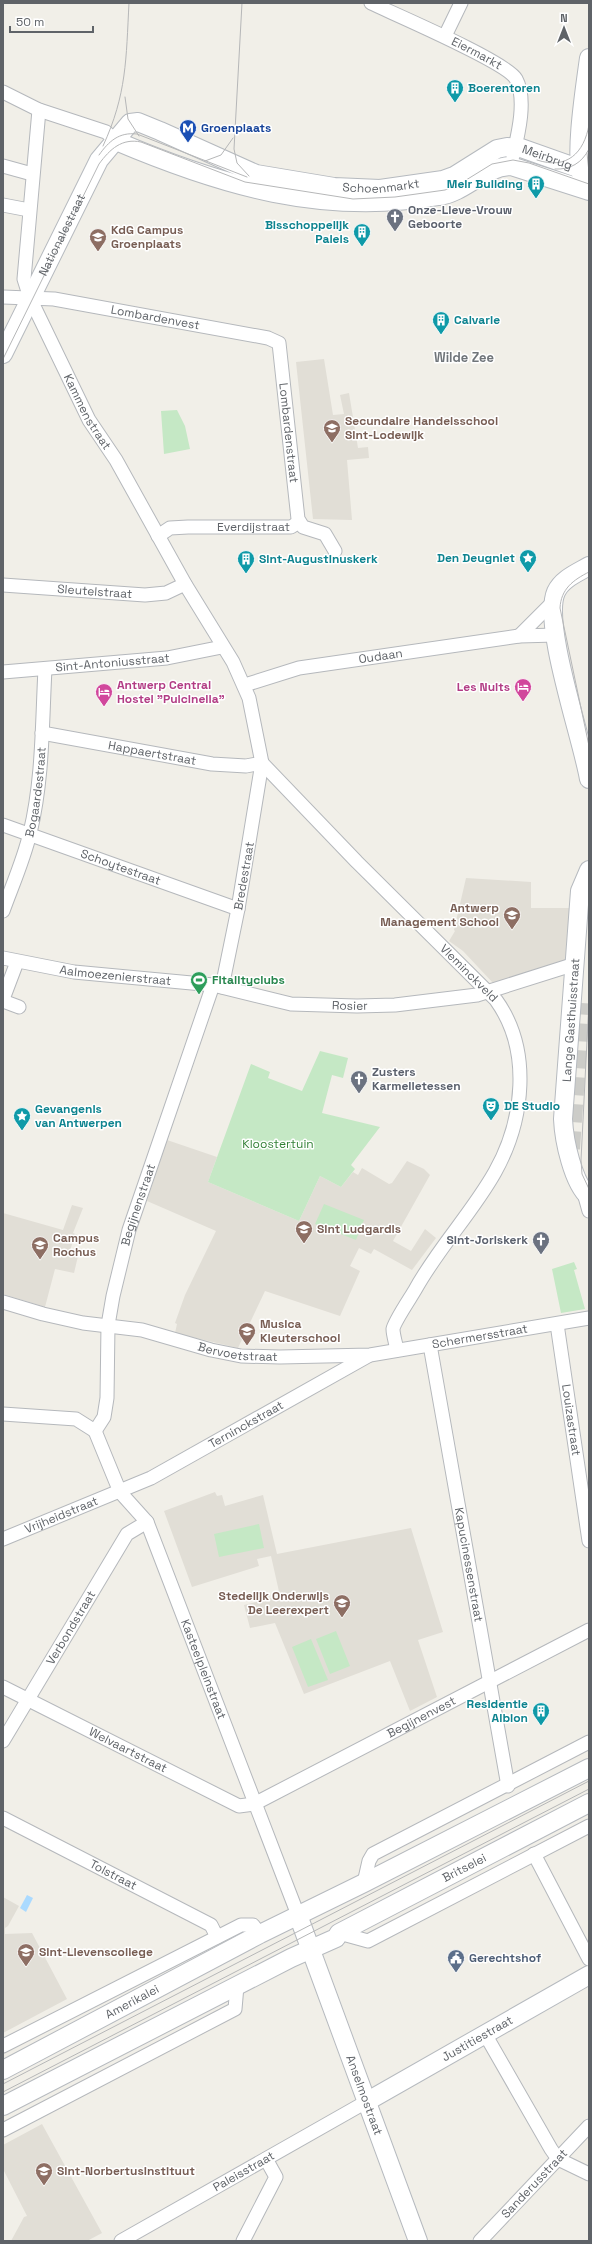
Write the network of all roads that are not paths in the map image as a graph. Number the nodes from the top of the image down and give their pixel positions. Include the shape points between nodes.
1 (371, 3) edge
2 (461, 3) edge
3 (445, 36) junction
4 (589, 58) edge
5 (3, 92) edge
6 (39, 110) junction
7 (116, 141) junction
8 (516, 147) junction
9 (3, 166) edge
10 (511, 166) junction
11 (240, 168) joint
12 (584, 170) edge
13 (32, 174) junction
14 (589, 187) edge
15 (293, 188) junction
16 (589, 191) edge
17 (3, 205) edge
18 (29, 210) junction
19 (3, 296) edge
20 (30, 298) junction
21 (279, 343) joint
22 (3, 354) edge
23 (299, 522) junction
24 (158, 536) junction
25 (334, 551) dead end
26 (589, 566) edge
27 (185, 584) junction
28 (3, 585) edge
29 (553, 602) junction
30 (556, 635) junction
31 (519, 636) junction
32 (222, 646) junction
33 (45, 669) junction
34 (3, 672) edge
35 (245, 686) junction
36 (42, 733) junction
37 (262, 763) junction
38 (589, 779) edge
39 (3, 825) edge
40 (30, 835) junction
41 (589, 870) edge
42 (589, 874) edge
43 (238, 909) junction
44 (3, 911) edge
45 (3, 958) edge
46 (17, 962) junction
47 (575, 964) junction
48 (218, 986) junction
49 (488, 991) junction
50 (3, 1000) edge
51 (582, 1003) tunnel mouth
52 (19, 1007) dead end
53 (587, 1195) edge
54 (589, 1211) edge
55 (3, 1302) edge
56 (589, 1318) edge
57 (557, 1324) junction
58 (108, 1325) junction
59 (430, 1345) junction
60 (397, 1350) junction
61 (370, 1356) junction
62 (3, 1414) edge
63 (95, 1431) junction
64 (583, 1464) edge
65 (120, 1492) junction
66 (142, 1525) junction
67 (3, 1539) edge
68 (589, 1540) edge
69 (589, 1630) edge
70 (488, 1682) junction
71 (3, 1687) edge
72 (28, 1700) junction
73 (3, 1741) edge
74 (589, 1742) edge
75 (589, 1768) edge
76 (508, 1786) junction
77 (589, 1803) edge
78 (254, 1804) junction
79 (3, 1818) edge
80 (589, 1826) edge
81 (534, 1854) junction
82 (364, 1883) junction
83 (298, 1915) junction
84 (339, 1933) junction
85 (260, 1934) junction
86 (217, 1937) junction
87 (310, 1950) junction
88 (589, 1959) edge
89 (589, 1975) edge
90 (237, 1986) junction
91 (485, 2034) junction
92 (3, 2046) edge
93 (3, 2070) edge
94 (366, 2102) junction
95 (3, 2106) edge
96 (589, 2126) edge
97 (3, 2130) edge
98 (266, 2159) junction
99 (558, 2159) junction
100 (589, 2174) edge
101 (120, 2241) edge
102 (243, 2241) edge
103 (418, 2241) edge
104 (480, 2241) edge

1 - 3 street, Eiermarkt
2 - 3 street
3 - 8 street, Eiermarkt via 516,78 521,97 521,113
4 - 12 street
5 - 6 street
6 - 7 street via 106,132
6 - 13 street, Kammenstraat
7 - 11 street, Nationalestraat via 130,123 138,122
7 - 15 street, Schoenmarkt via 201,175 243,188
7 - 20 street, Nationalestraat via 99,160
8 - 10 street, Meirbrug
8 - 12 street, Meirbrug
8 - 15 street, Schoenmarkt via 497,149 454,176 432,182 361,189
9 - 13 street
10 - 15 street, Schoenmarkt via 495,168 452,193 441,196 362,204
10 - 16 street, Meirbrug
11 - 15 street, Schoenmarkt
12 - 14 street via 580,174
13 - 18 street, Kammenstraat
17 - 18 street
18 - 20 street, Kammenstraat via 24,279
19 - 20 street, Lombardenvest
20 - 21 street, Lombardenvest via 77,303 268,338
20 - 22 street, Nationalestraat
20 - 24 street, Kammenstraat via 89,420 116,460
21 - 23 street, Lombardenstraat
23 - 24 street, Everdijstraat via 291,527 209,525 170,528
23 - 25 street, Everdijstraat via 307,529 325,534
24 - 27 street, Kammenstraat
26 - 29 street via 564,582 556,592
27 - 28 street, Sleutelstraat via 166,593 146,595
27 - 32 street, Kammenstraat
29 - 30 street via 552,619
29 - 31 street
30 - 31 street, Oudaan
30 - 38 street
31 - 35 street, Oudaan via 299,668
32 - 33 street, Sint-Antoniusstraat via 167,658
32 - 35 street, Kammenstraat
33 - 34 street, Sint-Antoniusstraat
33 - 36 street, Bogaardestraat
35 - 37 street, Kammenstraat
36 - 37 street, Happaertstraat via 212,764 246,766
36 - 40 street, Bogaardestraat via 40,773
37 - 43 street, Bredestraat
37 - 49 street, Vleminckveld via 357,862
39 - 40 street, Schoytestraat
40 - 43 street, Schoytestraat
40 - 44 street, Bogaardestraat
41 - 47 street, Lange Gasthuisstraat via 580,891
42 - 51 street
43 - 48 street, Bredestraat
45 - 46 street, Aalmoezenierstraat
46 - 48 street, Aalmoezenierstraat via 74,972
46 - 50 street
47 - 49 street, Rosier
47 - 53 street, Lange Gasthuisstraat via 563,1120 575,1172
48 - 49 street, Rosier via 291,1004 358,1006 410,1004 477,995
48 - 58 street, Begijnenstraat via 130,1230
49 - 60 street, Vleminckveld via 504,1010 519,1058 520,1095 512,1131 495,1173 421,1279 393,1329
50 - 52 street
53 - 54 street
55 - 58 street, Bervoetstraat via 70,1320
56 - 57 street, Schermersstraat
57 - 59 street, Schermersstraat
57 - 64 street, Louizastraat
58 - 61 street, Bervoetstraat via 142,1330 241,1356
58 - 63 street, Begijnenstraat via 105,1411
59 - 60 street, Schermersstraat
59 - 70 street, Kapucinessenstraat
60 - 61 street, Schermersstraat
61 - 65 street, Terninckstraat via 151,1478
62 - 63 street via 76,1419
63 - 65 street, Kasteelpleinstraat
64 - 68 street, Louizastraat
65 - 66 street, Kasteelpleinstraat
65 - 67 street, Vrijheidstraat
66 - 72 street, Verbondstraat via 127,1534
66 - 78 street, Kasteelpleinstraat
69 - 70 street, Begijnenvest
70 - 76 street, Kapucinessenstraat
70 - 78 street, Begijnenvest
71 - 72 street, Welvaartstraat
72 - 73 street, Verbondstraat
72 - 78 street, Welvaartstraat via 239,1806
74 - 76 street
75 - 82 street
76 - 82 street via 373,1854
77 - 84 street, Britselei
78 - 83 street, Kasteelpleinstraat
79 - 86 street, Tolstraat via 212,1925
80 - 81 street, Britselei
81 - 84 street, Britselei via 368,1941
81 - 88 street
82 - 83 street
83 - 85 street, Amerikalei
83 - 87 street
84 - 87 street, Britselei via 336,1938
85 - 86 street, Amerikalei via 253,1925 245,1924
85 - 93 street, Amerikalei
86 - 92 street, Amerikalei
87 - 90 street
87 - 94 street, Anselmostraat
89 - 91 street, Justitiestraat
90 - 95 street
90 - 97 street via 236,2009
91 - 94 street, Justitiestraat
91 - 99 street
94 - 98 street, Paleisstraat
94 - 103 street, Anselmostraat
96 - 99 street, Sanderusstraat
98 - 101 street, Paleisstraat
98 - 102 street via 276,2177
99 - 100 street
99 - 104 street, Sanderusstraat

